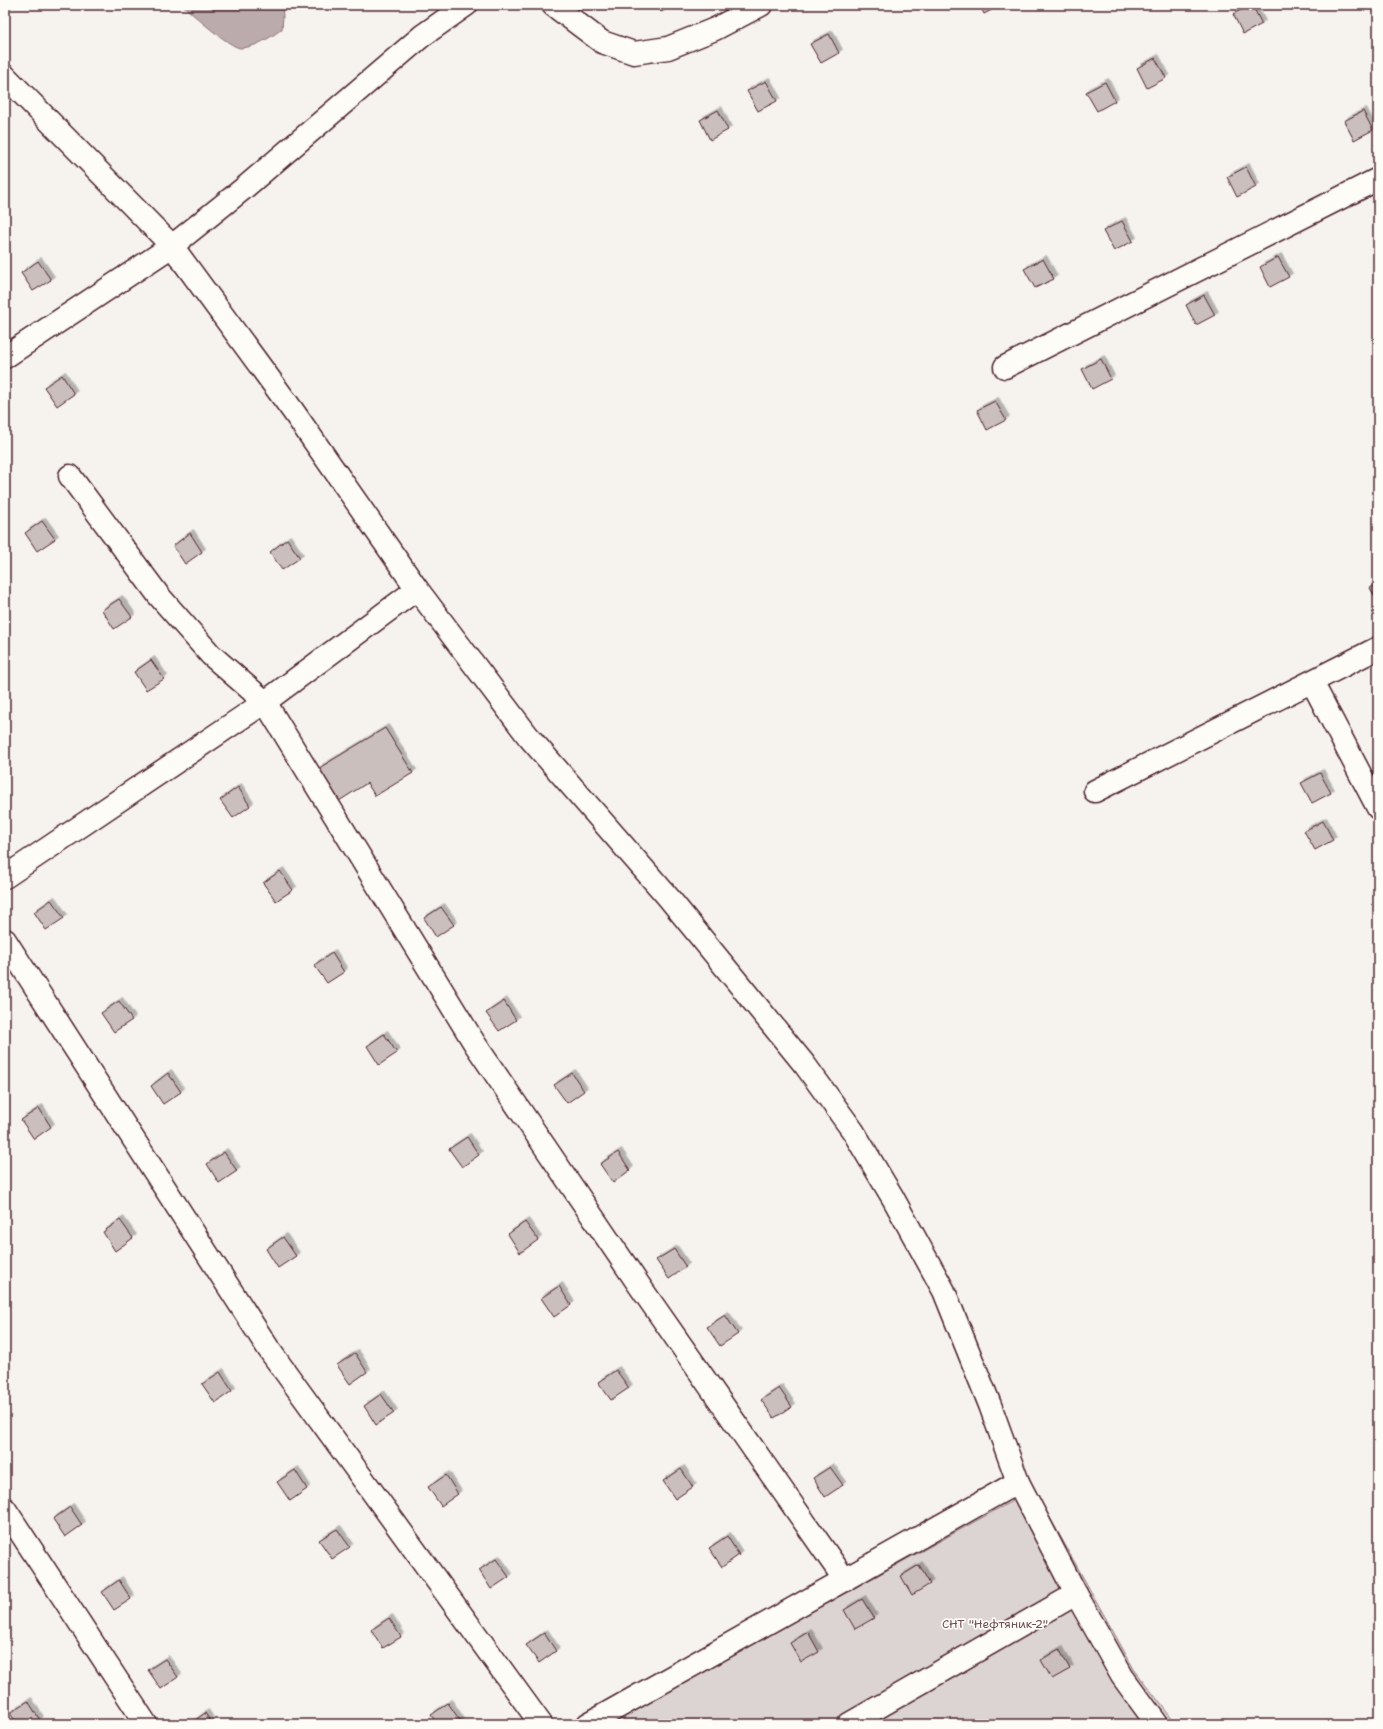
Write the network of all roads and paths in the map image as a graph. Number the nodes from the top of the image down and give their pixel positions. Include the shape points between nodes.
1 (466, 5) edge
2 (553, 5) edge
3 (761, 5) edge
4 (5, 76) edge
5 (1378, 179) edge
6 (172, 246) junction
7 (5, 357) edge
8 (1005, 367) dead end
9 (70, 476) dead end
10 (417, 589) junction
11 (1378, 648) edge
12 (1312, 682) junction
13 (265, 702) junction
14 (1095, 791) dead end
15 (1378, 808) edge
16 (5, 878) edge
17 (5, 940) edge
18 (1018, 1482) junction
19 (5, 1509) edge
20 (845, 1580) junction
21 (1076, 1594) junction
22 (146, 1724) edge
23 (541, 1724) edge
24 (588, 1724) edge
25 (848, 1724) edge
26 (1156, 1724) edge

1 - 6 street via 422,36 243,189
2 - 3 street via 602,42 634,52 668,48
4 - 6 street
5 - 8 street
6 - 7 street
6 - 10 street via 293,411
9 - 13 street via 159,596 211,655
10 - 13 street
10 - 18 street via 528,736 668,897 805,1065 853,1131 944,1291
11 - 12 street
12 - 14 street
12 - 15 street
13 - 16 street
13 - 20 street via 475,1044
17 - 23 street via 270,1351
18 - 20 street
18 - 21 street
19 - 22 street
20 - 24 street
21 - 25 street
21 - 26 street via 1122,1676

